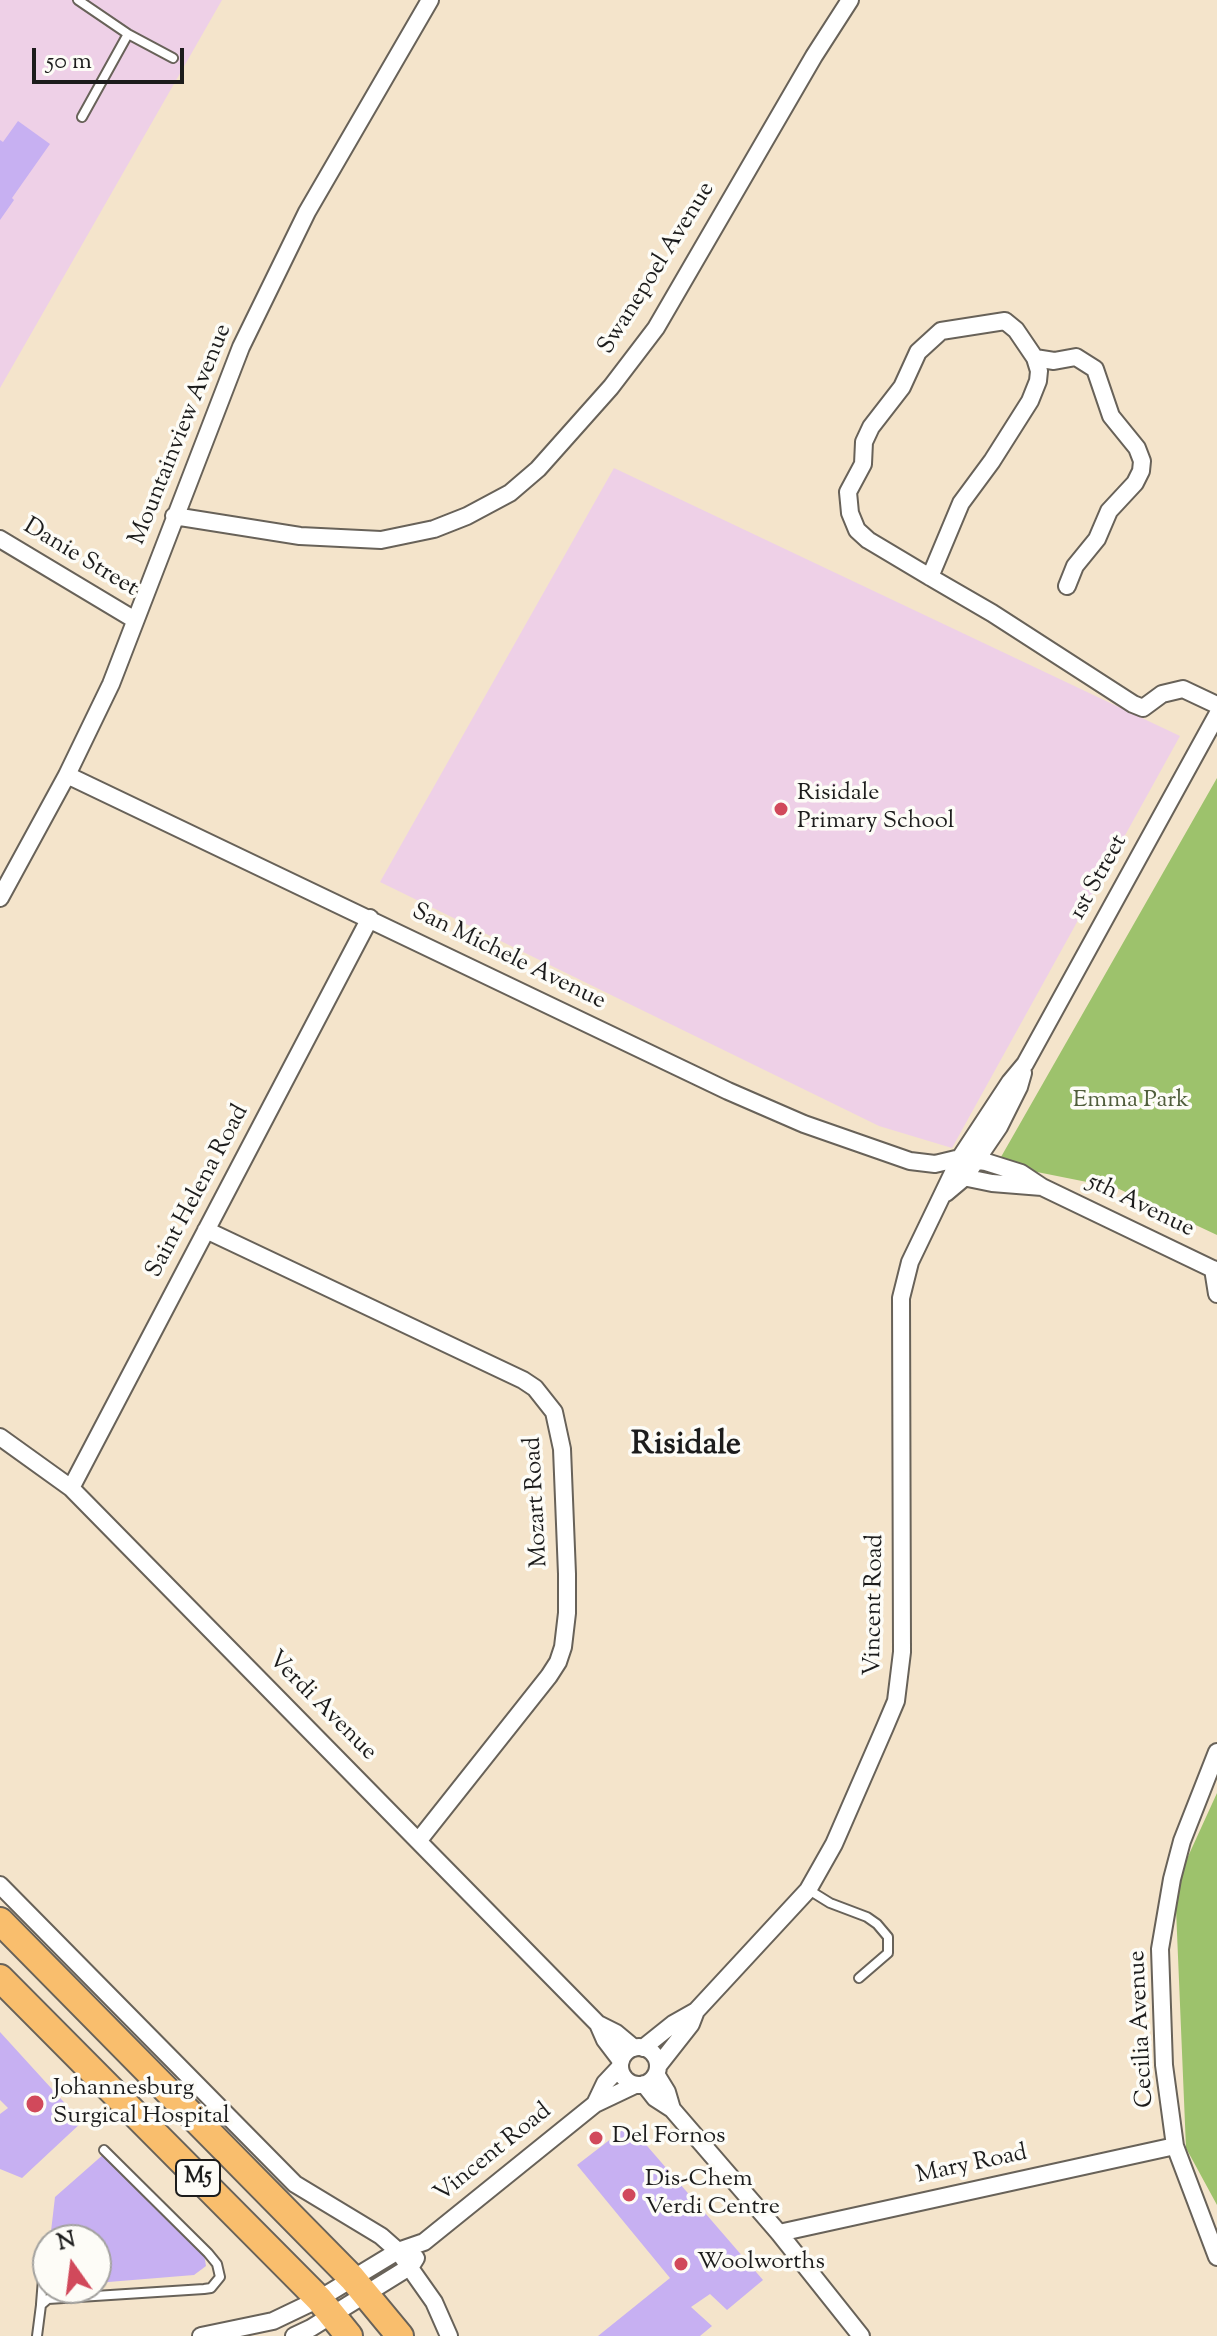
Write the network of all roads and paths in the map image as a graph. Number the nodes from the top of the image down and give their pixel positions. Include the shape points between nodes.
1 (78, 0) edge
2 (430, 0) edge
3 (850, 0) edge
4 (128, 34) junction
5 (173, 58) dead end
6 (82, 117) dead end
7 (1035, 358) junction
8 (174, 516) junction
9 (0, 539) edge
10 (930, 577) junction
11 (1067, 586) dead end
12 (135, 620) junction
13 (1217, 705) edge
14 (1217, 715) edge
15 (67, 775) junction
16 (0, 898) edge
17 (370, 918) junction
18 (968, 1160) junction
19 (935, 1164) junction
20 (958, 1176) junction
21 (1042, 1187) junction
22 (206, 1230) junction
23 (1215, 1270) edge
24 (1217, 1294) edge
25 (0, 1437) edge
26 (71, 1488) junction
27 (1217, 1752) edge
28 (419, 1840) junction
29 (0, 1885) edge
30 (808, 1890) junction
31 (0, 1921) edge
32 (0, 1978) edge
33 (859, 1978) dead end
34 (696, 2011) junction
35 (598, 2024) junction
36 (639, 2048) junction
37 (620, 2064) junction
38 (648, 2077) junction
39 (595, 2104) junction
40 (1175, 2146) junction
41 (104, 2150) dead end
42 (779, 2233) junction
43 (424, 2242) junction
44 (398, 2251) junction
45 (1217, 2257) edge
46 (411, 2266) junction
47 (359, 2286) junction
48 (41, 2305) joint
49 (325, 2308) junction
50 (216, 2335) edge
51 (37, 2336) edge
52 (294, 2336) edge
53 (349, 2336) edge
54 (400, 2336) edge
55 (449, 2336) edge
56 (861, 2336) edge

1 - 4 lane
2 - 8 street, Mountainview Avenue via 279,268 241,347
3 - 8 street, Swanepoel Avenue via 656,328 611,387 510,493 434,529 381,540 300,536
4 - 5 lane
4 - 6 lane
7 - 10 street via 1035,391 961,503
7 - 10 street via 1005,321 941,331 918,352 902,387 867,434 863,464 848,492 853,521 868,540
7 - 11 street via 1076,357 1095,369 1111,416 1142,461 1135,483 1109,511
8 - 12 street, Mountainview Avenue
9 - 12 street, Danie Street
10 - 13 street via 1140,708 1183,689
12 - 15 street, Mountainview Avenue
14 - 18 street, 1st Street
15 - 16 street, Mountainview Avenue
15 - 17 street, San Michele Avenue
17 - 19 street, San Michele Avenue via 728,1091 873,1149
17 - 22 street, Saint Helena Road
18 - 19 street, San Michele Avenue
18 - 20 street, 1st Street
18 - 21 street, San Michele Avenue via 1021,1173
19 - 20 street, San Michele Avenue
20 - 21 street, San Michele Avenue
20 - 30 street, Vincent Road via 919,1241 903,1281 902,1652 896,1701 834,1844
21 - 23 street, 5th Avenue
22 - 26 street, Saint Helena Road
22 - 28 street, Mozart Road via 523,1380 554,1412 562,1449 567,1574 558,1662
23 - 24 street
25 - 26 street, Verdi Avenue
26 - 28 street, Verdi Avenue
27 - 40 street, Cecilia Avenue via 1182,1841 1160,1949 1164,2065
28 - 35 street, Verdi Avenue
29 - 44 street via 295,2184
30 - 33 lane via 867,1917 888,1937 888,1953
30 - 34 street, Vincent Road
31 - 47 main road, M5
32 - 49 main road, M5
34 - 36 street, Vincent Road
34 - 38 street, Vincent Road
35 - 36 street, Verdi Avenue
35 - 37 street, Verdi Avenue
36 - 37 street, Vincent Road via 626,2052
36 - 38 street, Verdi Avenue via 651,2051
37 - 38 street, Verdi Avenue via 622,2075
37 - 39 street, Vincent Road
38 - 39 street, Vincent Road
38 - 42 street via 667,2092 672,2109
39 - 43 street, Vincent Road
40 - 42 street, Mary Road
40 - 45 street, Cecilia Avenue
41 - 48 lane via 208,2253 220,2277 204,2289 53,2297
42 - 56 street
43 - 44 street, Vincent Road
43 - 46 street, Vincent Road
44 - 46 street
44 - 47 street, Vincent Road
46 - 47 street, Vincent Road
46 - 55 street
47 - 49 street, Vincent Road
47 - 54 main road, M5
48 - 51 lane
49 - 50 street
49 - 52 street
49 - 53 main road, M5

